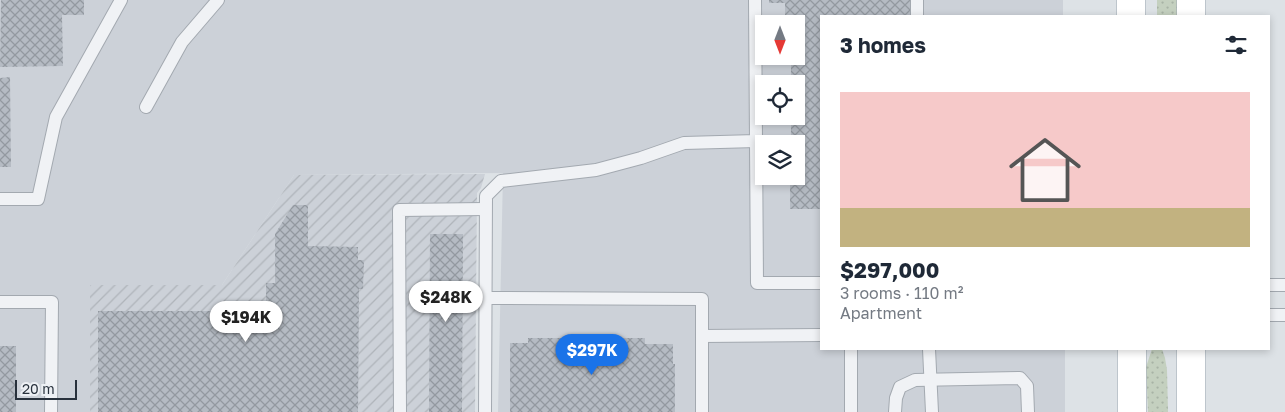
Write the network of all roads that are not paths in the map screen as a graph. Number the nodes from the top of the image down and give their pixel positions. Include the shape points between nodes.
1 (120, 0) edge
2 (218, 0) edge
3 (755, 0) edge
4 (917, 0) edge
5 (1131, 0) edge
6 (1192, 0) edge
7 (916, 15) edge
8 (1131, 15) edge
9 (1191, 15) edge
10 (146, 108) dead end
11 (756, 135) edge
12 (755, 141) edge
13 (756, 185) edge
14 (0, 199) edge
15 (485, 209) junction
16 (820, 283) edge
17 (1270, 284) edge
18 (1285, 284) edge
19 (485, 298) junction
20 (0, 302) edge
21 (1270, 315) edge
22 (1285, 315) edge
23 (820, 335) edge
24 (702, 336) junction
25 (852, 350) edge
26 (929, 350) edge
27 (1132, 350) edge
28 (1191, 350) edge
29 (930, 380) junction
30 (51, 412) edge
31 (400, 412) edge
32 (485, 412) edge
33 (702, 412) edge
34 (851, 412) edge
35 (895, 412) edge
36 (932, 412) edge
37 (1028, 412) edge
38 (1132, 412) edge
39 (1191, 412) edge

1 - 14 lane via 56,117 38,199
2 - 10 lane via 182,42
3 - 11 lane
4 - 7 lane
5 - 8 main road
6 - 9 main road
12 - 15 lane via 684,143 596,170 501,181 486,196
13 - 16 lane via 757,283
15 - 19 lane
15 - 31 lane via 399,210
17 - 18 lane
19 - 24 lane via 702,299
19 - 32 lane
20 - 30 lane via 52,302
21 - 22 lane
23 - 24 lane
24 - 33 lane
25 - 34 lane
26 - 29 lane
27 - 38 main road
28 - 39 main road
29 - 35 lane via 915,380 900,387
29 - 36 lane
29 - 37 lane via 1020,378 1027,386

